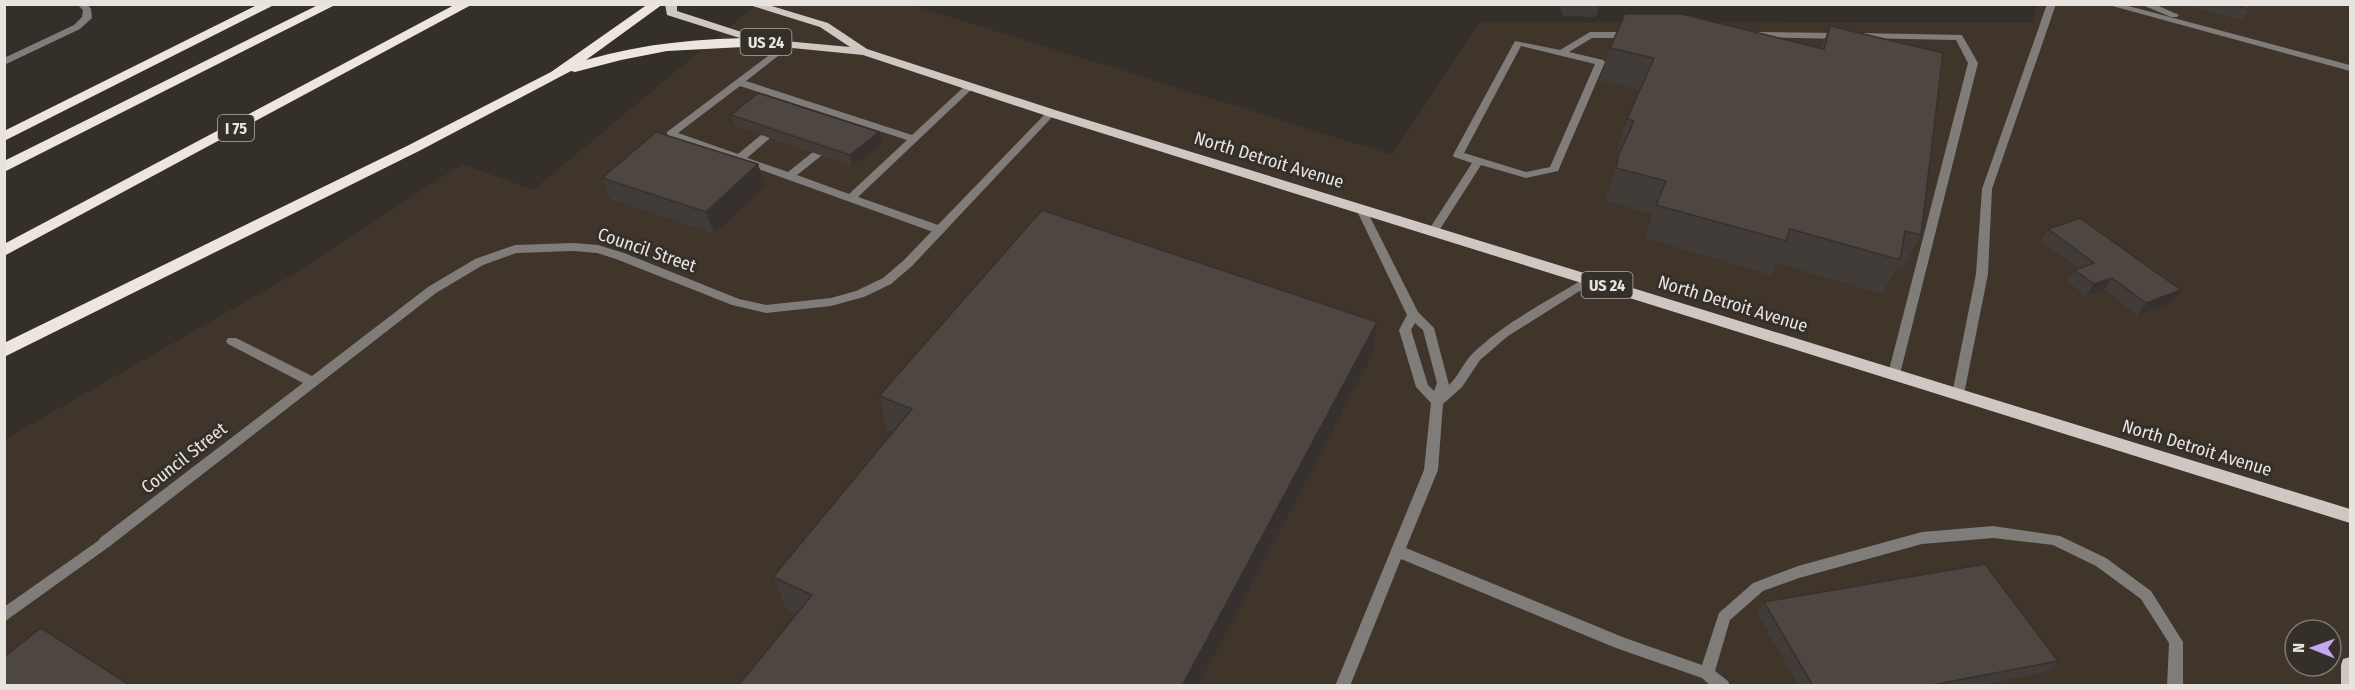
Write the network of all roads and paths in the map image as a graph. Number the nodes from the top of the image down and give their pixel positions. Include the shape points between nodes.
1 (81, 4) edge
2 (270, 4) edge
3 (331, 4) edge
4 (467, 4) edge
5 (657, 4) edge
6 (671, 4) edge
7 (751, 4) edge
8 (2052, 4) edge
9 (2109, 4) edge
10 (2144, 4) edge
11 (1638, 35) edge
12 (1744, 35) edge
13 (762, 42) junction
14 (788, 44) junction
15 (2277, 49) junction
16 (864, 52) junction
17 (1561, 52) junction
18 (4, 62) edge
19 (2350, 68) edge
20 (556, 75) junction
21 (739, 82) junction
22 (970, 86) junction
23 (804, 103) junction
24 (1051, 113) junction
25 (791, 114) edge
26 (858, 120) junction
27 (844, 132) edge
28 (4, 137) edge
29 (765, 137) edge
30 (914, 138) junction
31 (817, 154) edge
32 (739, 159) junction
33 (1478, 161) junction
34 (4, 167) edge
35 (789, 177) junction
36 (850, 199) junction
37 (1361, 209) junction
38 (940, 230) junction
39 (1433, 231) junction
40 (4, 251) edge
41 (1591, 280) junction
42 (1413, 315) junction
43 (232, 341) dead end
44 (4, 351) edge
45 (1893, 374) junction
46 (313, 382) junction
47 (1958, 394) junction
48 (1437, 402) junction
49 (2350, 516) edge
50 (1397, 551) junction
51 (4, 616) edge
52 (2350, 665) edge
53 (1707, 673) junction
54 (1342, 686) edge
55 (1723, 686) edge
56 (2175, 686) edge
57 (2350, 686) edge

1 - 18 street via 87,9 87,18 77,27
2 - 28 highway
3 - 34 highway
4 - 40 highway, I 75
5 - 20 highway
6 - 13 main road, North Detroit Avenue / US 24 via 671,14
7 - 16 main road, North Detroit Avenue / US 24 via 824,25
8 - 47 street via 1987,189 1982,274
9 - 15 street
10 - 15 street via 2254,36
11 - 17 street via 1590,35
12 - 45 street via 1959,38 1972,63
13 - 14 main road, North Detroit Avenue / US 24
13 - 20 highway via 662,46
14 - 16 main road, North Detroit Avenue / US 24
14 - 21 street
15 - 19 street
16 - 22 main road, North Detroit Avenue / US 24
17 - 33 street via 1518,43 1458,155
17 - 33 street via 1600,62 1554,169 1526,175
20 - 44 highway
21 - 23 street
21 - 32 street via 671,134
22 - 24 main road, North Detroit Avenue / US 24
22 - 30 street
23 - 25 street
23 - 26 street
24 - 37 main road, North Detroit Avenue / US 24
24 - 38 street, Council Street
26 - 27 street
26 - 30 street
29 - 32 street
30 - 36 street
31 - 35 street
32 - 35 street
33 - 39 street
35 - 36 street
36 - 38 street
37 - 39 main road, North Detroit Avenue / US 24
37 - 42 street
38 - 46 street, Council Street via 887,280 860,294 831,302 776,308 736,302 598,249 515,249 479,262 432,290
39 - 41 main road, North Detroit Avenue / US 24
41 - 45 main road, North Detroit Avenue / US 24
41 - 48 street via 1504,333 1476,357 1458,384
42 - 48 street via 1428,328 1443,383
42 - 48 street via 1404,330 1422,387
43 - 46 street
45 - 47 main road, North Detroit Avenue / US 24
46 - 51 street, Council Street
47 - 49 main road, North Detroit Avenue / US 24
48 - 50 street via 1431,470
50 - 53 street via 1621,643
50 - 54 street
52 - 57 main road
53 - 55 street
53 - 56 street via 1724,617 1758,586 1922,538 1993,532 2055,540 2102,562 2146,595 2176,642

